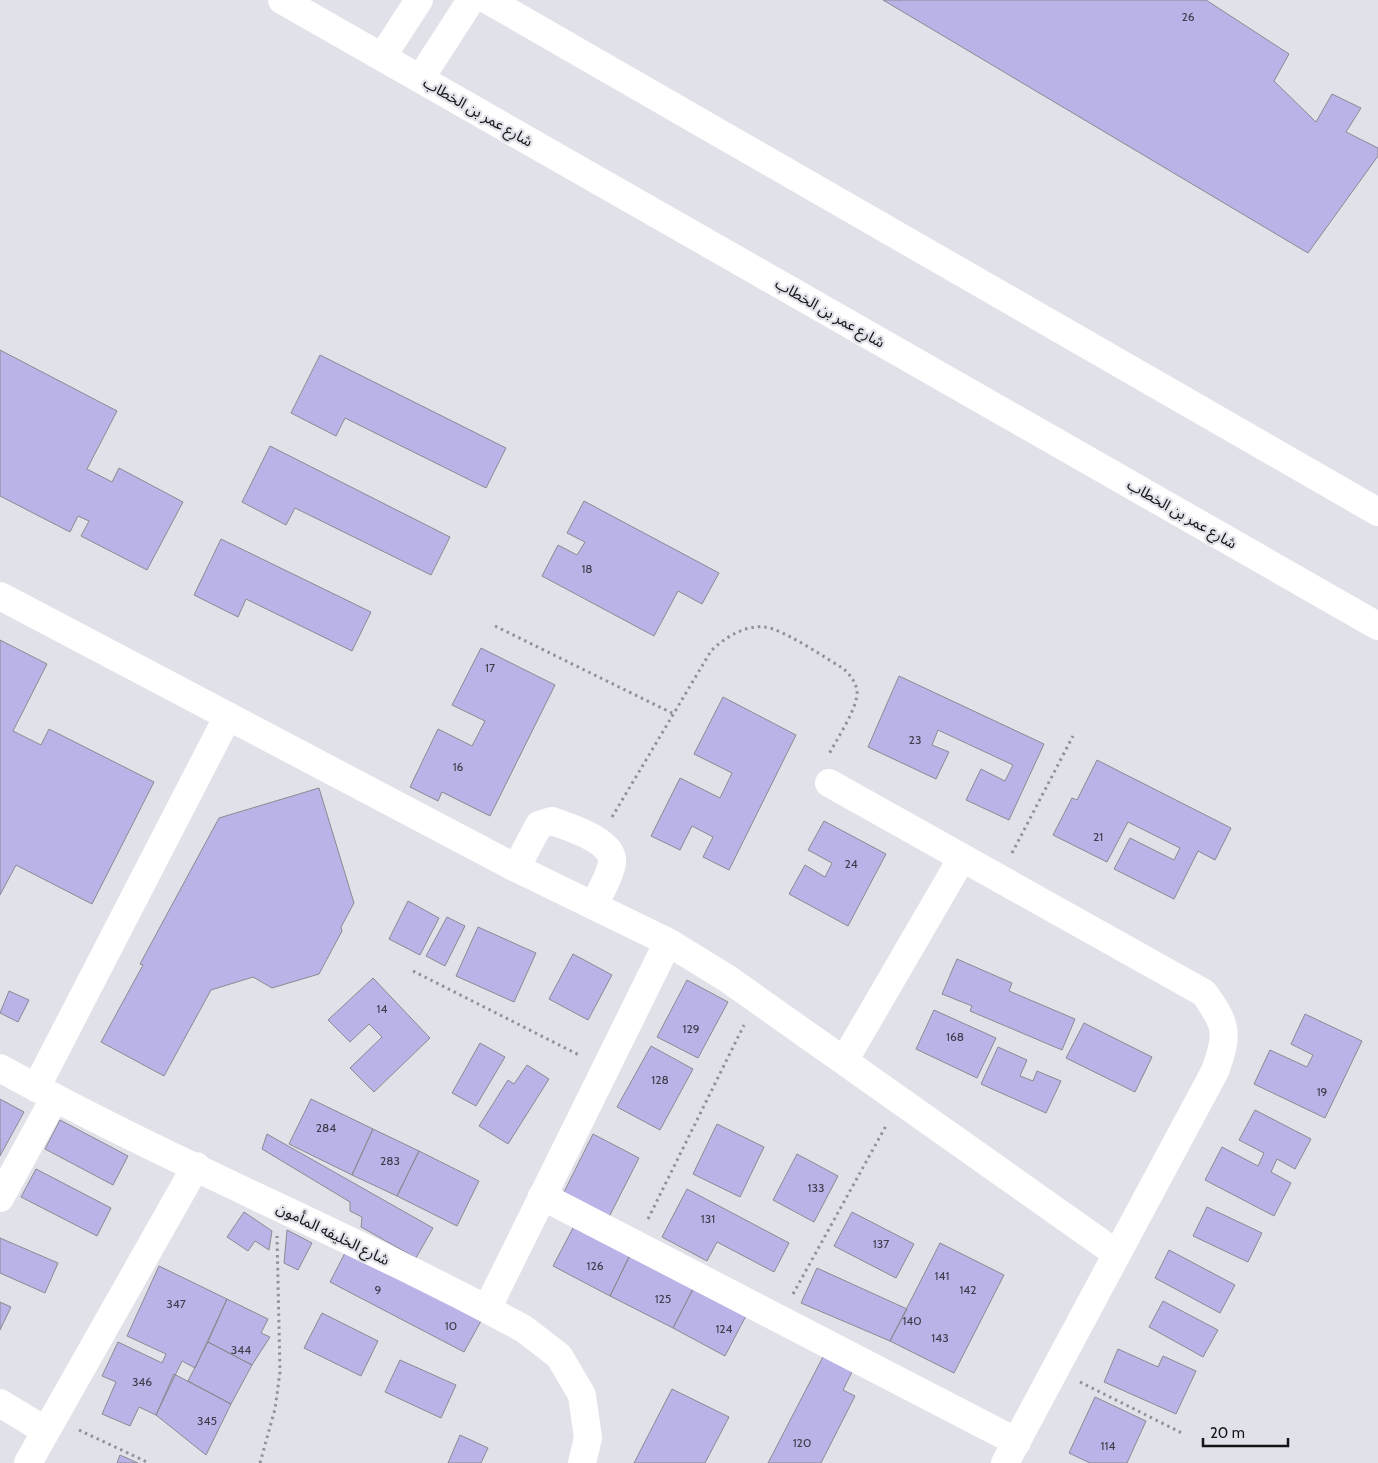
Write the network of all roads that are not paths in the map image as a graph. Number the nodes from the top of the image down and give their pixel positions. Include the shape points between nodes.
1 (282, 0) edge
2 (419, 0) edge
3 (471, 0) edge
4 (488, 0) edge
5 (382, 57) junction
6 (420, 79) junction
7 (1378, 512) edge
8 (0, 596) edge
9 (1378, 626) edge
10 (228, 716) junction
11 (829, 782) road end
12 (962, 858) junction
13 (516, 868) junction
14 (594, 906) junction
15 (668, 942) junction
16 (844, 1061) junction
17 (0, 1068) edge
18 (45, 1094) junction
19 (196, 1166) junction
20 (542, 1196) junction
21 (0, 1198) edge
22 (1117, 1254) junction
23 (487, 1309) junction
24 (0, 1403) edge
25 (50, 1424) junction
26 (1011, 1452) edge
27 (28, 1463) edge
28 (582, 1463) edge

1 - 5 street, شارع عمر بن الخطاب
2 - 5 street
3 - 6 street
4 - 7 street
5 - 6 street, شارع عمر بن الخطاب
6 - 9 street, شارع عمر بن الخطاب
8 - 10 street
10 - 13 street
10 - 18 street
11 - 12 street
12 - 16 street
12 - 22 street via 1204,993 1221,1016 1225,1044 1215,1071
13 - 14 street
13 - 14 street via 539,825 552,821 598,841 606,846 612,863
14 - 15 street
15 - 16 street via 757,999
15 - 20 street
16 - 22 street
17 - 18 street, شارع الخليفه المأمون
18 - 19 street, شارع الخليفه المأمون
18 - 21 street
19 - 23 street, شارع الخليفه المأمون
19 - 25 street
20 - 23 street
20 - 26 street via 779,1319
22 - 26 street
23 - 28 street, شارع الخليفه المأمون via 524,1330 559,1356 582,1395 588,1438
24 - 25 street
25 - 27 street

